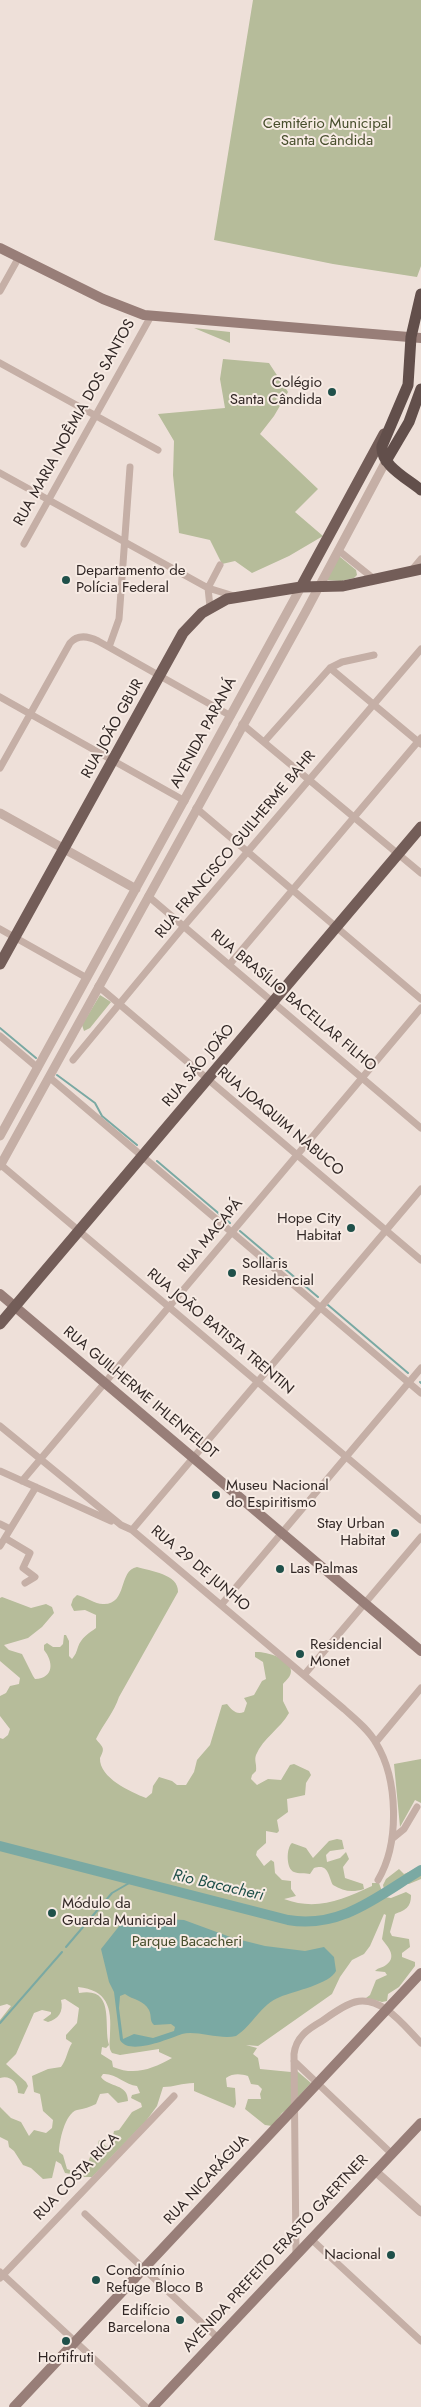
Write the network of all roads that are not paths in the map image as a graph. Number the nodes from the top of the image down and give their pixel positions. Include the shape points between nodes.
1 (0, 248) edge
2 (19, 257) junction
3 (0, 291) edge
4 (421, 303) edge
5 (151, 316) junction
6 (414, 342) edge
7 (0, 363) edge
8 (421, 389) edge
9 (421, 402) edge
10 (395, 414) junction
11 (96, 416) junction
12 (409, 422) junction
13 (158, 450) dead end
14 (388, 453) junction
15 (130, 467) dead end
16 (400, 472) junction
17 (0, 473) edge
18 (421, 490) edge
19 (48, 500) junction
20 (124, 542) junction
21 (24, 544) dead end
22 (338, 550) junction
23 (421, 559) edge
24 (220, 565) dead end
25 (416, 570) edge
26 (374, 579) junction
27 (311, 586) junction
28 (208, 588) junction
29 (238, 596) junction
30 (210, 607) junction
31 (108, 647) junction
32 (421, 649) edge
33 (374, 655) dead end
34 (330, 668) junction
35 (159, 676) junction
36 (0, 697) edge
37 (374, 705) junction
38 (30, 714) junction
39 (231, 716) junction
40 (242, 724) junction
41 (420, 741) edge
42 (264, 742) junction
43 (113, 760) junction
44 (0, 768) edge
45 (310, 780) junction
46 (185, 801) junction
47 (196, 808) junction
48 (0, 813) edge
49 (354, 817) junction
50 (421, 827) edge
51 (64, 849) junction
52 (248, 852) junction
53 (398, 854) junction
54 (421, 873) edge
55 (136, 889) junction
56 (293, 890) junction
57 (148, 896) junction
58 (184, 926) junction
59 (336, 927) junction
60 (0, 929) edge
61 (15, 937) junction
62 (0, 964) edge
63 (229, 965) junction
64 (87, 978) junction
65 (98, 986) junction
66 (421, 999) edge
67 (273, 1002) junction
68 (120, 1004) junction
69 (421, 1008) edge
70 (0, 1036) edge
71 (73, 1060) dead end
72 (38, 1068) junction
73 (49, 1077) junction
74 (362, 1078) junction
75 (208, 1079) junction
76 (421, 1128) edge
77 (0, 1136) edge
78 (297, 1155) junction
79 (142, 1156) junction
80 (0, 1165) edge
81 (421, 1189) edge
82 (386, 1230) junction
83 (79, 1231) junction
84 (232, 1233) junction
85 (421, 1260) edge
86 (0, 1294) edge
87 (15, 1307) junction
88 (169, 1307) junction
89 (320, 1308) junction
90 (0, 1324) edge
91 (421, 1368) edge
92 (258, 1382) junction
93 (105, 1383) junction
94 (409, 1383) junction
95 (421, 1393) edge
96 (0, 1426) edge
97 (346, 1457) junction
98 (193, 1458) junction
99 (41, 1459) junction
100 (0, 1471) edge
101 (22, 1481) junction
102 (36, 1487) junction
103 (421, 1520) edge
104 (0, 1524) edge
105 (121, 1525) junction
106 (10, 1529) junction
107 (132, 1530) junction
108 (282, 1533) junction
109 (421, 1537) edge
110 (5, 1538) junction
111 (0, 1546) edge
112 (25, 1583) dead end
113 (365, 1603) junction
114 (221, 1605) junction
115 (421, 1651) edge
116 (304, 1675) junction
117 (421, 1688) edge
118 (376, 1742) junction
119 (417, 1807) dead end
120 (393, 1838) junction
121 (378, 1880) dead end
122 (421, 1974) edge
123 (387, 2010) junction
124 (421, 2043) edge
125 (294, 2061) junction
126 (318, 2084) junction
127 (174, 2096) dead end
128 (294, 2109) junction
129 (421, 2122) edge
130 (392, 2154) junction
131 (375, 2171) junction
132 (421, 2212) edge
133 (85, 2214) dead end
134 (311, 2239) junction
135 (296, 2255) junction
136 (144, 2269) junction
137 (1, 2275) edge
138 (218, 2338) junction
139 (421, 2340) edge
140 (76, 2342) junction
141 (14, 2407) edge
142 (146, 2407) edge
143 (153, 2407) edge

1 - 2 main road
2 - 3 street
2 - 5 main road via 119,306
4 - 6 highway, AVENIDA PARANÁ
5 - 6 main road
5 - 11 street, RUA MARIA NOÊMIA DOS SANTOS
6 - 10 highway, AVENIDA PARANÁ via 408,385
7 - 11 street
8 - 12 highway, AVENIDA PARANÁ
9 - 12 main road
10 - 14 highway via 382,446
10 - 27 main road, AVENIDA PARANÁ
11 - 13 street
11 - 19 street, RUA MARIA NOÊMIA DOS SANTOS
12 - 14 highway, AVENIDA PARANÁ
14 - 16 highway
14 - 16 highway
14 - 22 street, AVENIDA PARANÁ
15 - 20 street
16 - 18 highway
17 - 19 street
19 - 20 street
19 - 21 street, RUA MARIA NOÊMIA DOS SANTOS
20 - 28 street
20 - 31 street via 119,619
22 - 26 street
22 - 27 street, AVENIDA PARANÁ
23 - 25 street
24 - 28 street
25 - 26 main road, RUA JOÃO GBUR
26 - 27 main road, RUA JOÃO GBUR via 340,586
27 - 29 main road, RUA JOÃO GBUR
27 - 39 street, AVENIDA PARANÁ
27 - 40 street, AVENIDA PARANÁ
28 - 29 street
28 - 30 street
29 - 30 main road, RUA JOÃO GBUR
30 - 35 main road, RUA JOÃO GBUR via 186,629
31 - 35 street
31 - 38 street via 84,636 70,643
32 - 37 street, RUA FRANCISCO GUILHERME BAHR
33 - 34 street
34 - 37 street
34 - 42 street
35 - 39 street
35 - 43 main road, RUA JOÃO GBUR
36 - 38 street
37 - 41 street
37 - 45 street, RUA FRANCISCO GUILHERME BAHR
38 - 43 street
38 - 44 street
39 - 46 street, AVENIDA PARANÁ
40 - 42 street
40 - 47 street, AVENIDA PARANÁ
41 - 49 street
42 - 45 street
43 - 46 street
43 - 51 main road, RUA JOÃO GBUR
45 - 49 street
45 - 52 street, RUA FRANCISCO GUILHERME BAHR
46 - 47 street
46 - 55 street, AVENIDA PARANÁ
47 - 52 street
47 - 57 street, AVENIDA PARANÁ
48 - 51 street
49 - 53 street
49 - 56 street
50 - 53 main road, RUA SÃO JOÃO
51 - 55 street
51 - 61 main road, RUA JOÃO GBUR
52 - 56 street
52 - 58 street, RUA FRANCISCO GUILHERME BAHR
53 - 54 street
53 - 59 main road, RUA SÃO JOÃO
55 - 64 street, AVENIDA PARANÁ
56 - 59 street
56 - 63 street
57 - 58 street, RUA BRASÍLIO BACELLAR FILHO
57 - 65 street, AVENIDA PARANÁ
58 - 63 street, RUA BRASÍLIO BACELLAR FILHO
58 - 68 street, RUA FRANCISCO GUILHERME BAHR
59 - 66 street
59 - 67 main road, RUA SÃO JOÃO
60 - 61 street
61 - 62 main road, RUA JOÃO GBUR
61 - 64 street
63 - 67 street, RUA BRASÍLIO BACELLAR FILHO
64 - 65 street
64 - 72 street, AVENIDA PARANÁ
65 - 68 street, RUA JOAQUIM NABUCO
65 - 73 street, AVENIDA PARANÁ
67 - 74 street, RUA BRASÍLIO BACELLAR FILHO
67 - 75 main road, RUA SÃO JOÃO
68 - 71 street, RUA FRANCISCO GUILHERME BAHR
68 - 75 street, RUA JOAQUIM NABUCO
69 - 74 street, RUA MACAPÁ
70 - 72 street
72 - 77 street, AVENIDA PARANÁ
73 - 79 street
73 - 80 street, AVENIDA PARANÁ
74 - 76 street, RUA BRASÍLIO BACELLAR FILHO
74 - 78 street, RUA MACAPÁ
75 - 78 street, RUA JOAQUIM NABUCO
75 - 79 main road, RUA SÃO JOÃO
78 - 82 street, RUA JOAQUIM NABUCO
78 - 84 street, RUA MACAPÁ
79 - 83 main road, RUA SÃO JOÃO
79 - 84 street
80 - 83 street, RUA JOÃO BATISTA TRENTIN
81 - 82 street
82 - 85 street, RUA JOAQUIM NABUCO
82 - 89 street
83 - 87 main road, RUA SÃO JOÃO
83 - 88 street, RUA JOÃO BATISTA TRENTIN
84 - 88 street, RUA MACAPÁ
84 - 89 street
86 - 87 main road, RUA GUILHERME IHLENFELDT
87 - 90 main road, RUA SÃO JOÃO
87 - 93 main road, RUA GUILHERME IHLENFELDT
88 - 92 street, RUA JOÃO BATISTA TRENTIN
88 - 93 street, RUA MACAPÁ
89 - 92 street
89 - 94 street
91 - 94 street
92 - 97 street, RUA JOÃO BATISTA TRENTIN
92 - 98 street
93 - 98 main road, RUA GUILHERME IHLENFELDT
93 - 99 street, RUA MACAPÁ
94 - 95 street
94 - 97 street
96 - 99 street, RUA 29 DE JUNHO
97 - 103 street, RUA JOÃO BATISTA TRENTIN
97 - 108 street
98 - 107 street
98 - 108 main road, RUA GUILHERME IHLENFELDT
99 - 101 street, RUA MACAPÁ
99 - 105 street, RUA 29 DE JUNHO
100 - 101 street
101 - 102 street
102 - 105 street
102 - 106 street
104 - 106 street
105 - 107 street, RUA 29 DE JUNHO
106 - 110 street
107 - 114 street, RUA 29 DE JUNHO
108 - 113 main road, RUA GUILHERME IHLENFELDT
108 - 114 street
109 - 113 street
110 - 111 street
110 - 112 street via 30,1553 22,1568 35,1577
113 - 115 main road, RUA GUILHERME IHLENFELDT
113 - 116 street
114 - 116 street, RUA 29 DE JUNHO
116 - 118 street, RUA 29 DE JUNHO
117 - 118 street
118 - 120 street via 389,1783
119 - 120 street via 404,1829
120 - 121 street via 387,1863
122 - 123 main road, RUA NICARÁGUA
123 - 124 street
123 - 125 street via 364,2001 345,2006 304,2033 294,2048
123 - 126 main road, RUA NICARÁGUA
125 - 126 street
125 - 128 street
126 - 128 main road, RUA NICARÁGUA
126 - 130 street
127 - 137 street, RUA COSTA RICA
128 - 135 street
128 - 136 main road, RUA NICARÁGUA
129 - 130 main road, AVENIDA PREFEITO ERASTO GAERTNER
130 - 131 main road, AVENIDA PREFEITO ERASTO GAERTNER
131 - 132 street
131 - 134 main road, AVENIDA PREFEITO ERASTO GAERTNER
133 - 136 street
134 - 135 main road, AVENIDA PREFEITO ERASTO GAERTNER
134 - 139 street
135 - 138 main road, AVENIDA PREFEITO ERASTO GAERTNER
136 - 138 street
136 - 140 main road, RUA NICARÁGUA
137 - 140 street
138 - 143 main road, AVENIDA PREFEITO ERASTO GAERTNER
140 - 141 main road, RUA NICARÁGUA
140 - 142 street

